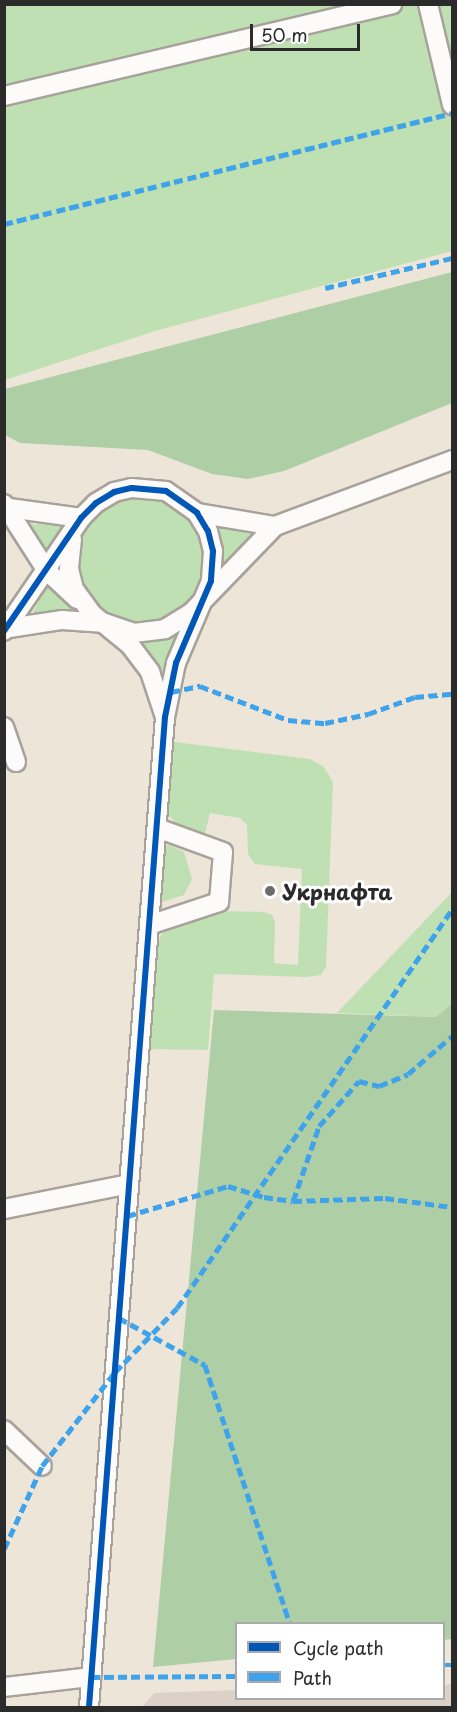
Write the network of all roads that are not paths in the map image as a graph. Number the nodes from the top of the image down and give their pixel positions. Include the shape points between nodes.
1 (392, 4) edge
2 (428, 4) edge
3 (4, 96) edge
4 (453, 105) edge
5 (453, 460) edge
6 (7, 506) edge
7 (197, 513) junction
8 (81, 518) junction
9 (274, 526) junction
10 (12, 528) edge
11 (72, 537) junction
12 (47, 571) junction
13 (204, 598) junction
14 (83, 604) junction
15 (105, 623) junction
16 (7, 629) edge
17 (165, 717) junction
18 (4, 727) edge
19 (16, 762) dead end
20 (157, 828) junction
21 (149, 925) junction
22 (129, 1184) junction
23 (4, 1209) edge
24 (4, 1430) edge
25 (42, 1466) dead end
26 (91, 1677) junction
27 (4, 1687) edge
28 (88, 1707) edge

1 - 3 street
2 - 4 street
5 - 9 street
6 - 8 street
6 - 10 street
7 - 8 street via 166,491 132,488 96,503
7 - 9 street
7 - 13 street via 208,531 213,551 211,580
8 - 11 street
9 - 13 street
10 - 12 street
11 - 12 street
11 - 14 street via 69,569
12 - 14 street
12 - 16 street
13 - 15 street via 191,613 165,629 134,633
13 - 17 street via 176,663
14 - 15 street
15 - 16 street via 62,620
15 - 17 street via 130,645 150,672
17 - 20 street
18 - 19 street
20 - 21 street
20 - 21 street via 223,852 219,902
21 - 22 street
22 - 23 street
22 - 26 street
24 - 25 street
26 - 27 street
26 - 28 street

